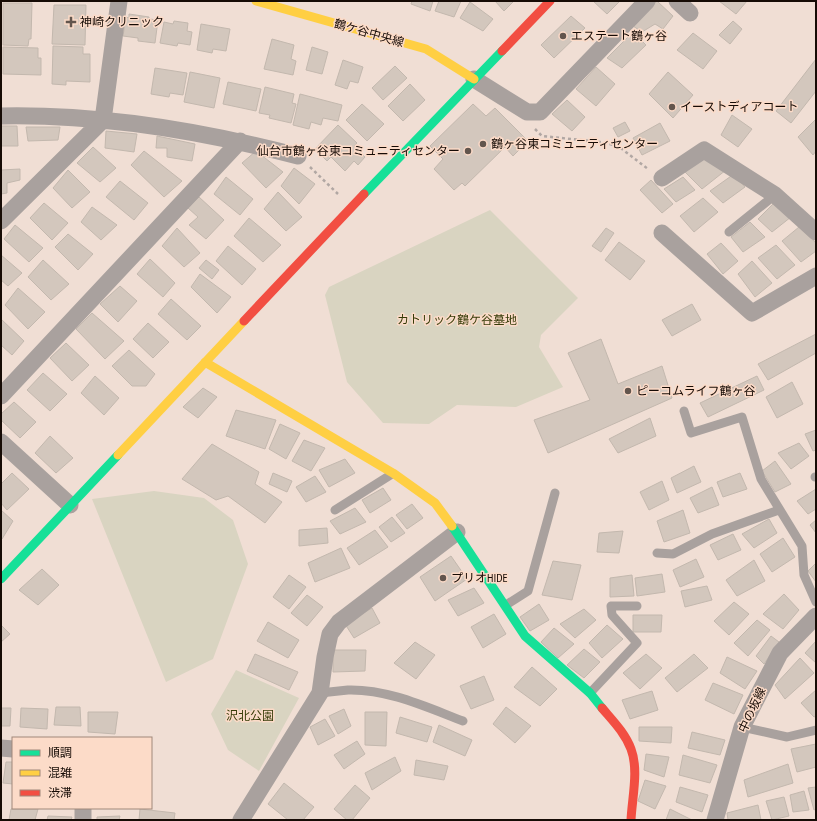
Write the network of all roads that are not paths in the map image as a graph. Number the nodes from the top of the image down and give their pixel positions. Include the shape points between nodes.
1 (119, 1) edge
2 (256, 1) edge
3 (550, 1) edge
4 (648, 1) edge
5 (677, 1) edge
6 (690, 13) dead end
7 (474, 79) junction
8 (1, 116) edge
9 (102, 120) junction
10 (240, 141) junction
11 (298, 156) road end
12 (662, 178) dead end
13 (775, 195) junction
14 (1, 221) edge
15 (729, 232) dead end
16 (816, 232) edge
17 (662, 234) dead end
18 (816, 276) edge
19 (205, 362) junction
20 (1, 396) edge
21 (684, 411) dead end
22 (1, 442) edge
23 (393, 473) junction
24 (555, 493) dead end
25 (70, 505) junction
26 (335, 510) dead end
27 (779, 510) junction
28 (457, 532) junction
29 (657, 553) dead end
30 (1, 579) edge
31 (816, 602) edge
32 (506, 605) junction
33 (637, 606) dead end
34 (816, 616) edge
35 (590, 692) junction
36 (320, 693) junction
37 (463, 721) dead end
38 (742, 727) junction
39 (816, 730) edge
40 (1, 748) edge
41 (12, 749) edge
42 (82, 809) edge
43 (82, 820) edge
44 (241, 820) edge
45 (631, 820) edge
46 (715, 820) edge

1 - 9 street
2 - 7 street, 鶴ケ谷中央線 via 426,49
3 - 7 street
4 - 7 street via 540,112 527,112
5 - 6 street
7 - 19 street
8 - 9 street
9 - 10 street
9 - 14 street
10 - 11 street
10 - 20 street
12 - 13 street via 704,150
13 - 15 lane
13 - 16 street
17 - 18 street via 752,313
19 - 23 street
19 - 25 street
21 - 27 lane via 691,434 742,417 761,480
22 - 25 street
23 - 26 lane
23 - 28 street via 435,503
24 - 32 lane via 528,591
25 - 30 street
27 - 29 lane via 712,534 673,554
27 - 31 lane via 802,546 804,575
28 - 32 street
28 - 36 street via 339,622 330,634
32 - 35 street via 525,636
33 - 35 lane via 611,606 612,615 637,643
34 - 38 street, 中の坂線 via 780,653
35 - 45 street via 623,734 631,750 634,768
36 - 37 lane via 349,690 379,693 406,699
36 - 44 street
38 - 39 lane via 787,737
38 - 46 street, 中の坂線
40 - 41 street
42 - 43 street

